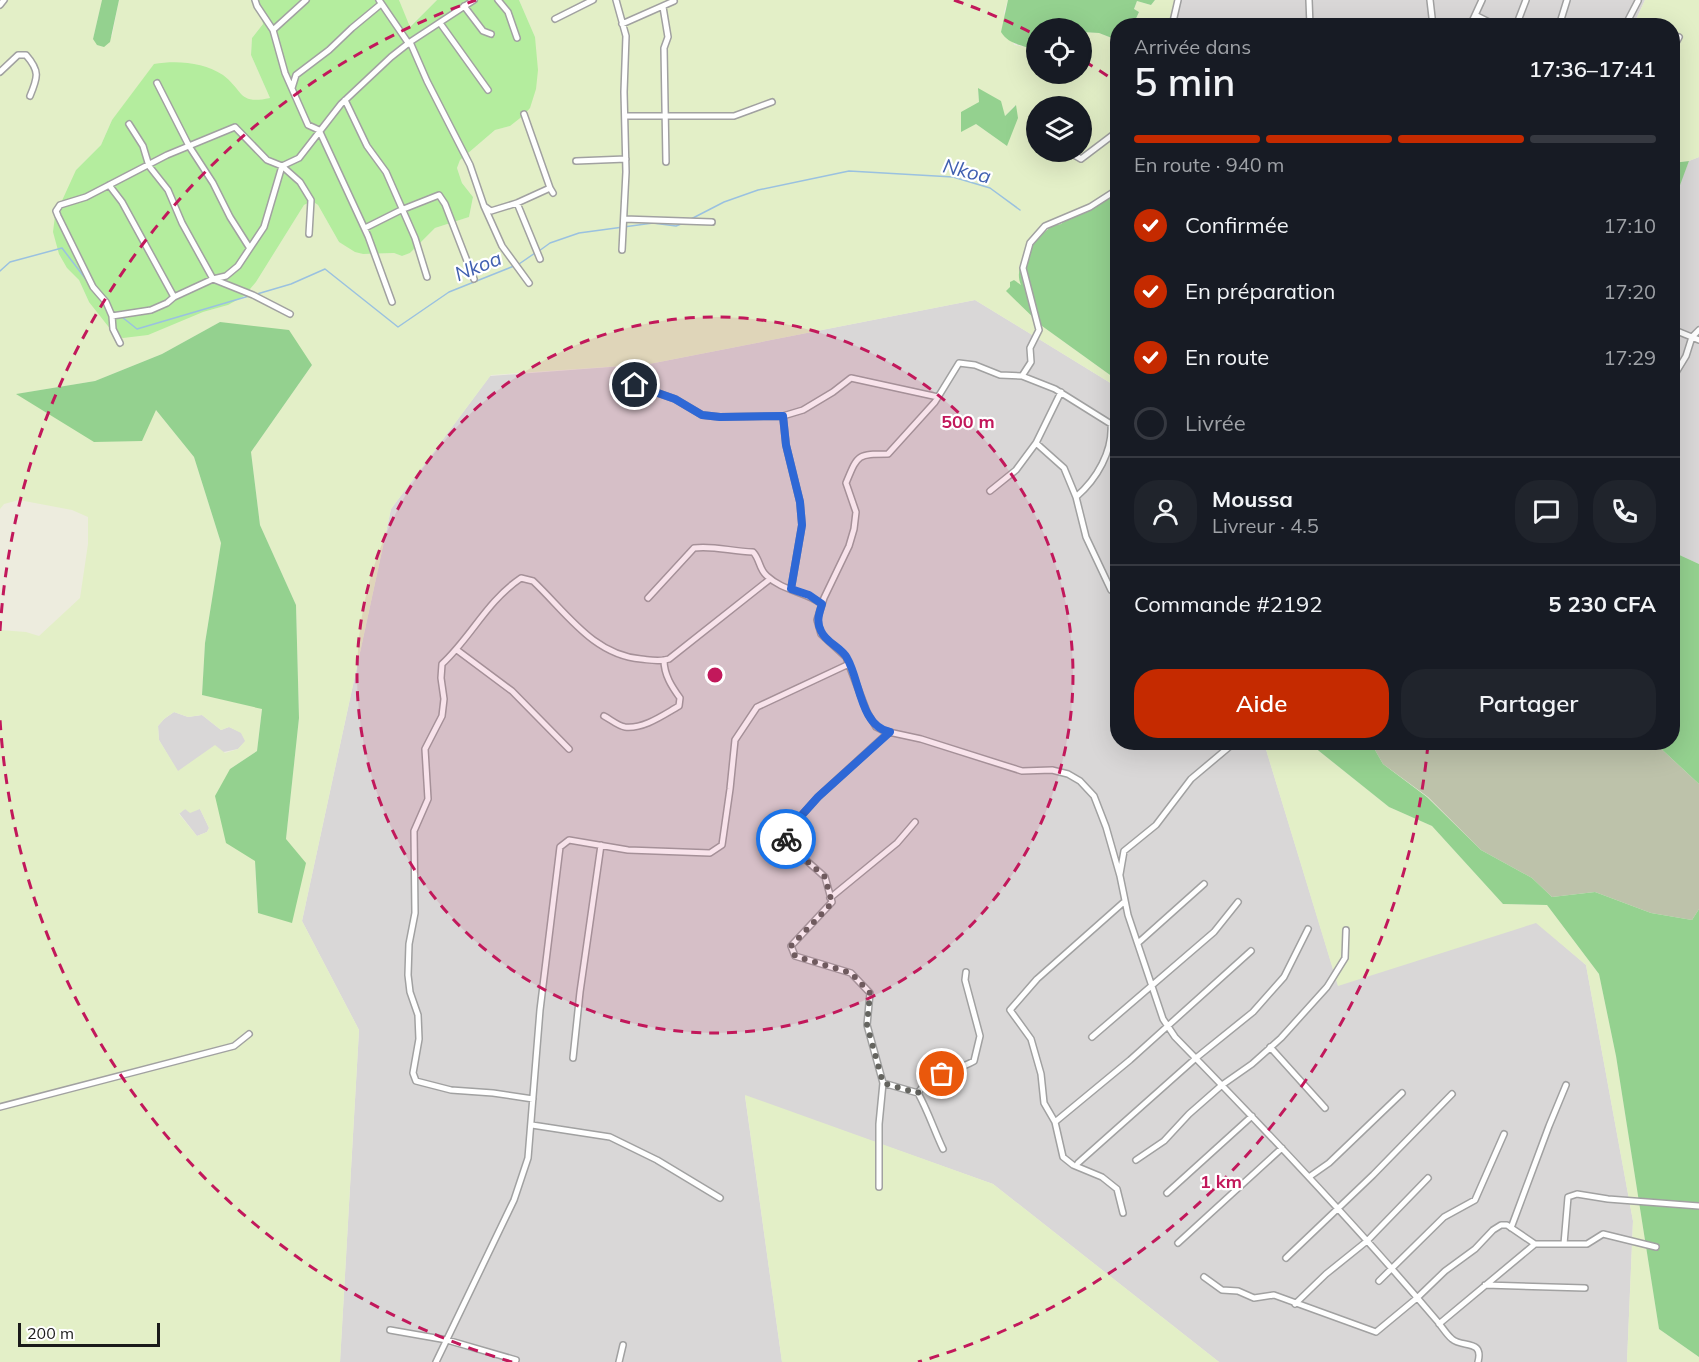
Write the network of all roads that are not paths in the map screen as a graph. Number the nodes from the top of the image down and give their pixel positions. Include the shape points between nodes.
1 (4, 0) edge
2 (255, 0) edge
3 (293, 0) edge
4 (306, 0) edge
5 (459, 0) edge
6 (474, 0) edge
7 (498, 0) edge
8 (593, 0) edge
9 (616, 0) edge
10 (1178, 0) edge
11 (1309, 0) edge
12 (1430, 0) edge
13 (1482, 0) edge
14 (1526, 0) edge
15 (1567, 0) edge
16 (674, 1) edge
17 (1638, 1) edge
18 (380, 2) edge
19 (0, 5) edge
20 (466, 5) junction
21 (663, 7) junction
22 (293, 10) junction
23 (1475, 15) junction
24 (1174, 18) edge
25 (1310, 18) edge
26 (1432, 18) edge
27 (1474, 18) edge
28 (1481, 18) edge
29 (1519, 18) edge
30 (1561, 18) edge
31 (1629, 18) edge
32 (555, 19) dead end
33 (440, 23) junction
34 (622, 24) junction
35 (273, 30) junction
36 (491, 34) dead end
37 (517, 38) dead end
38 (409, 43) junction
39 (0, 72) edge
40 (157, 83) dead end
41 (292, 88) junction
42 (488, 90) dead end
43 (30, 96) dead end
44 (345, 100) junction
45 (772, 102) dead end
46 (524, 114) dead end
47 (625, 116) junction
48 (664, 116) junction
49 (129, 124) dead end
50 (319, 130) junction
51 (1110, 138) edge
52 (189, 146) junction
53 (1092, 152) edge
54 (626, 159) junction
55 (576, 161) dead end
56 (666, 162) dead end
57 (149, 166) junction
58 (282, 166) junction
59 (109, 185) junction
60 (1110, 194) edge
61 (517, 203) junction
62 (484, 206) junction
63 (401, 210) junction
64 (624, 219) junction
65 (712, 222) dead end
66 (365, 228) junction
67 (309, 234) dead end
68 (249, 247) junction
69 (622, 250) dead end
70 (540, 259) dead end
71 (427, 277) dead end
72 (213, 279) junction
73 (474, 279) dead end
74 (529, 283) dead end
75 (174, 297) junction
76 (392, 302) dead end
77 (290, 314) dead end
78 (112, 316) junction
79 (1699, 330) edge
80 (1680, 332) edge
81 (1692, 337) junction
82 (1699, 340) edge
83 (120, 343) dead end
84 (1680, 366) edge
85 (1022, 376) junction
86 (635, 385) dead end
87 (1061, 392) junction
88 (938, 397) junction
89 (783, 416) junction
90 (1110, 423) edge
91 (1110, 440) edge
92 (1036, 443) junction
93 (990, 491) dead end
94 (1076, 497) junction
95 (770, 579) junction
96 (791, 589) junction
97 (1110, 590) dead end
98 (648, 598) dead end
99 (822, 604) junction
100 (457, 650) junction
101 (664, 660) junction
102 (849, 664) junction
103 (604, 716) dead end
104 (890, 732) junction
105 (569, 749) dead end
106 (1225, 750) edge
107 (915, 822) dead end
108 (601, 845) junction
109 (1120, 876) junction
110 (1204, 884) dead end
111 (830, 898) junction
112 (1125, 901) junction
113 (1238, 902) dead end
114 (1308, 929) dead end
115 (1346, 930) dead end
116 (1138, 943) junction
117 (1251, 951) dead end
118 (966, 972) dead end
119 (1152, 985) junction
120 (1168, 1026) junction
121 (249, 1034) dead end
122 (1092, 1037) dead end
123 (1270, 1047) junction
124 (573, 1058) dead end
125 (1196, 1058) junction
126 (883, 1083) junction
127 (1222, 1085) junction
128 (1566, 1085) dead end
129 (918, 1093) junction
130 (1402, 1093) dead end
131 (1452, 1094) dead end
132 (533, 1099) junction
133 (0, 1107) edge
134 (1325, 1108) dead end
135 (1252, 1116) junction
136 (1055, 1122) junction
137 (532, 1125) junction
138 (1504, 1134) dead end
139 (1282, 1148) junction
140 (943, 1149) dead end
141 (1136, 1160) dead end
142 (1078, 1163) dead end
143 (1309, 1177) junction
144 (1428, 1178) dead end
145 (879, 1187) dead end
146 (1167, 1193) dead end
147 (720, 1198) dead end
148 (1699, 1206) edge
149 (1338, 1209) junction
150 (1123, 1213) dead end
151 (1512, 1228) junction
152 (1367, 1240) junction
153 (1178, 1243) dead end
154 (1535, 1244) junction
155 (1564, 1244) junction
156 (1656, 1247) dead end
157 (1286, 1258) dead end
158 (1392, 1268) junction
159 (1204, 1277) dead end
160 (1379, 1281) dead end
161 (1485, 1285) junction
162 (1585, 1288) dead end
163 (1417, 1298) junction
164 (1295, 1304) junction
165 (1439, 1324) junction
166 (390, 1330) dead end
167 (447, 1340) junction
168 (622, 1345) dead end
169 (516, 1359) dead end
170 (436, 1362) edge
171 (619, 1362) edge
172 (1478, 1362) edge

1 - 19 street
2 - 35 street
3 - 22 street
4 - 22 street
5 - 20 street
6 - 20 street
7 - 37 street via 508,12
8 - 32 street
9 - 34 street
10 - 24 street
11 - 25 street
12 - 26 street
13 - 23 street
14 - 29 street
15 - 30 street
16 - 21 street
17 - 31 street
18 - 38 street
18 - 41 street via 296,75
20 - 33 street
20 - 36 street via 483,31
21 - 34 street
21 - 48 street via 668,37 664,48
22 - 35 street
23 - 27 street
23 - 28 street
33 - 38 street
33 - 42 street
34 - 47 street via 626,36
35 - 41 street
38 - 44 street
38 - 62 street via 470,165
39 - 43 street via 18,55 26,55 38,73
40 - 52 street
41 - 50 street via 308,125
44 - 50 street
44 - 63 street via 366,146 386,172
45 - 48 street via 734,116
46 - 61 street via 551,190
47 - 48 street
47 - 54 street
48 - 56 street
49 - 57 street via 143,146
50 - 58 street via 299,158
50 - 66 street
51 - 53 street
52 - 57 street
52 - 58 street via 235,127 267,160
52 - 68 street
54 - 55 street
54 - 64 street
57 - 59 street
57 - 72 street via 168,190
58 - 67 street via 300,182 311,200
58 - 68 street via 264,226
59 - 75 street
59 - 78 street via 56,210 93,287
60 - 85 street via 1045,226 1030,243 1023,268 1039,330 1030,348 1031,362
61 - 62 street via 491,211
61 - 70 street
62 - 74 street via 502,246
63 - 66 street
63 - 71 street
63 - 73 street via 440,195
64 - 65 street
64 - 69 street
66 - 76 street
68 - 72 street via 238,266 226,276
72 - 75 street
72 - 77 street
75 - 78 street via 151,310
78 - 83 street
79 - 81 street
80 - 81 street
81 - 82 street
81 - 84 street
85 - 87 street
85 - 88 street via 1000,375 959,363
86 - 89 street via 675,399 702,415
87 - 90 street
87 - 92 street
88 - 89 street via 851,378 803,410
88 - 99 street via 888,454 865,454 855,460 846,483 856,512 854,529
89 - 96 street via 802,525
91 - 94 street via 1097,474
92 - 93 street via 1016,470
92 - 94 street via 1064,468
94 - 97 street via 1086,537
95 - 96 street
95 - 98 street via 753,552 705,546 694,548
95 - 101 street
96 - 99 street
99 - 102 street via 817,620 822,634
100 - 101 street via 481,615 521,579 533,581 591,639 626,658
100 - 105 street via 512,691
100 - 132 street via 442,664 442,716 424,749 428,799 414,831 414,913 408,975 418,1015 419,1039 413,1073 416,1081 451,1090
101 - 103 street via 664,669 680,698 679,706 636,726 623,727
102 - 104 street via 876,727
102 - 108 street via 757,707 735,740 722,845 710,853 628,850
104 - 109 street via 1022,771 1052,770 1080,781 1094,796
104 - 111 street via 818,797 784,835 790,846 825,877
106 - 109 street via 1191,779 1156,825 1124,851
107 - 111 street via 897,843
108 - 124 street
108 - 132 street via 569,840 560,847
109 - 112 street
110 - 116 street
111 - 126 street via 832,903 791,946 795,956 851,973 870,993 867,1025
112 - 116 street
112 - 136 street via 1037,979 1010,1010 1031,1039 1044,1103
113 - 119 street via 1214,933
114 - 125 street via 1284,977 1253,1012
115 - 123 street via 1345,958 1327,987
116 - 119 street
117 - 120 street
118 - 129 street via 980,1036 974,1061 924,1083
119 - 120 street
119 - 122 street
120 - 125 street
120 - 136 street
121 - 133 street via 234,1046
123 - 127 street
123 - 134 street
125 - 127 street
125 - 142 street
126 - 129 street
126 - 145 street
127 - 135 street
127 - 141 street via 1164,1141
128 - 151 street
129 - 140 street
130 - 143 street via 1329,1163
131 - 149 street
132 - 137 street
135 - 139 street
135 - 146 street
136 - 150 street via 1063,1157 1117,1189
137 - 147 street via 610,1137
137 - 167 street via 528,1158 514,1200
138 - 158 street via 1475,1200 1444,1217
139 - 143 street
139 - 153 street
143 - 149 street
144 - 152 street
148 - 155 street via 1576,1194 1568,1197
149 - 152 street
149 - 157 street
151 - 154 street
151 - 163 street via 1501,1225 1493,1230
152 - 158 street
152 - 164 street
154 - 155 street
154 - 161 street
155 - 156 street via 1587,1244 1603,1234
158 - 160 street
158 - 163 street
159 - 164 street via 1222,1290 1254,1298 1274,1295
161 - 162 street
161 - 165 street
163 - 164 street via 1377,1332
163 - 165 street
165 - 172 street via 1452,1340 1477,1349
166 - 167 street
167 - 169 street
167 - 170 street
168 - 171 street

